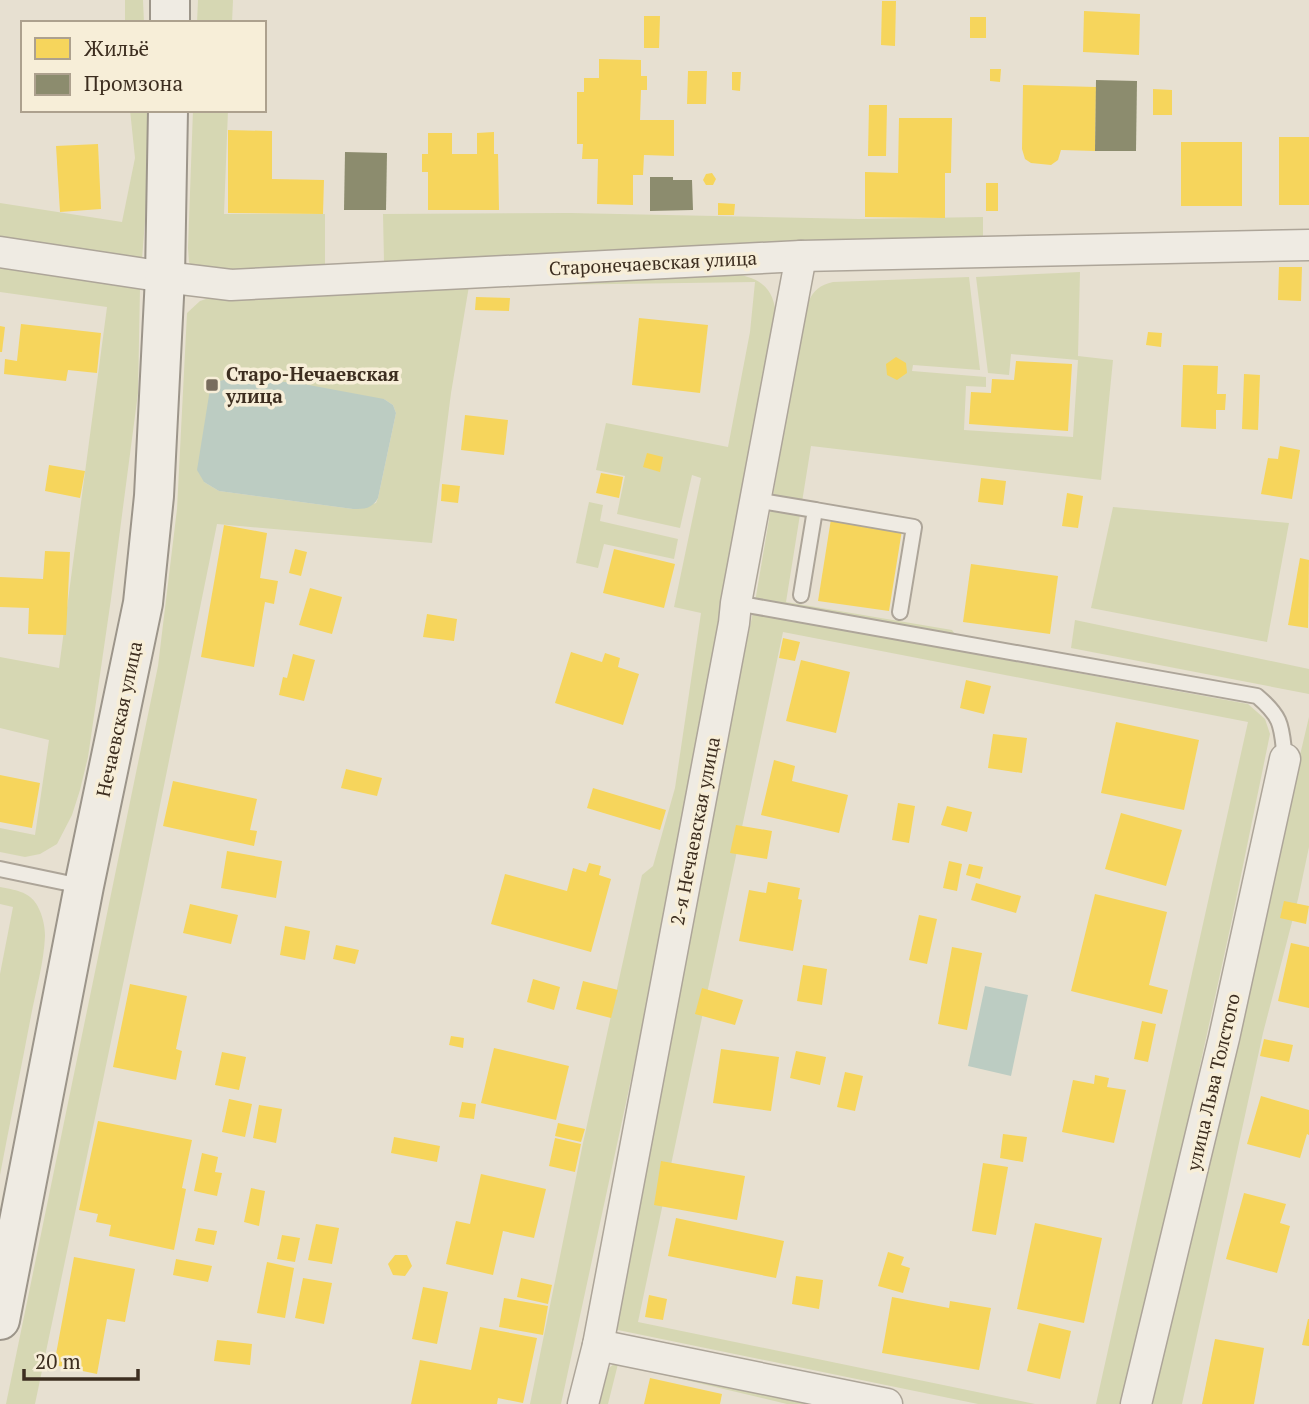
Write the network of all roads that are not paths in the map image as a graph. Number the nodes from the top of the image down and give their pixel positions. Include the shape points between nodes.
1 (170, 0) edge
2 (170, 21) edge
3 (168, 112) edge
4 (1309, 245) edge
5 (0, 252) edge
6 (801, 256) junction
7 (165, 277) junction
8 (755, 500) junction
9 (816, 510) junction
10 (801, 595) dead end
11 (736, 603) junction
12 (900, 612) dead end
13 (1285, 759) joint
14 (0, 869) edge
15 (84, 886) junction
16 (0, 1320) edge
17 (598, 1345) junction
18 (583, 1404) edge
19 (887, 1404) edge
20 (1136, 1404) edge

1 - 2 street
3 - 7 street, Нечаевская улица
4 - 6 street, Старонечаевская улица
5 - 7 street, Старонечаевская улица
6 - 7 street, Старонечаевская улица via 231,285
6 - 8 street, 2-я Нечаевская улица
7 - 15 street, Нечаевская улица via 154,496 143,603
8 - 9 lane
8 - 11 street, 2-я Нечаевская улица
9 - 10 lane
9 - 12 lane via 914,527
11 - 13 lane via 1257,696 1280,722
11 - 17 street, 2-я Нечаевская улица
13 - 20 street, улица Льва Толстого
14 - 15 lane
15 - 16 street, Нечаевская улица
17 - 18 street, 2-я Нечаевская улица
17 - 19 street

